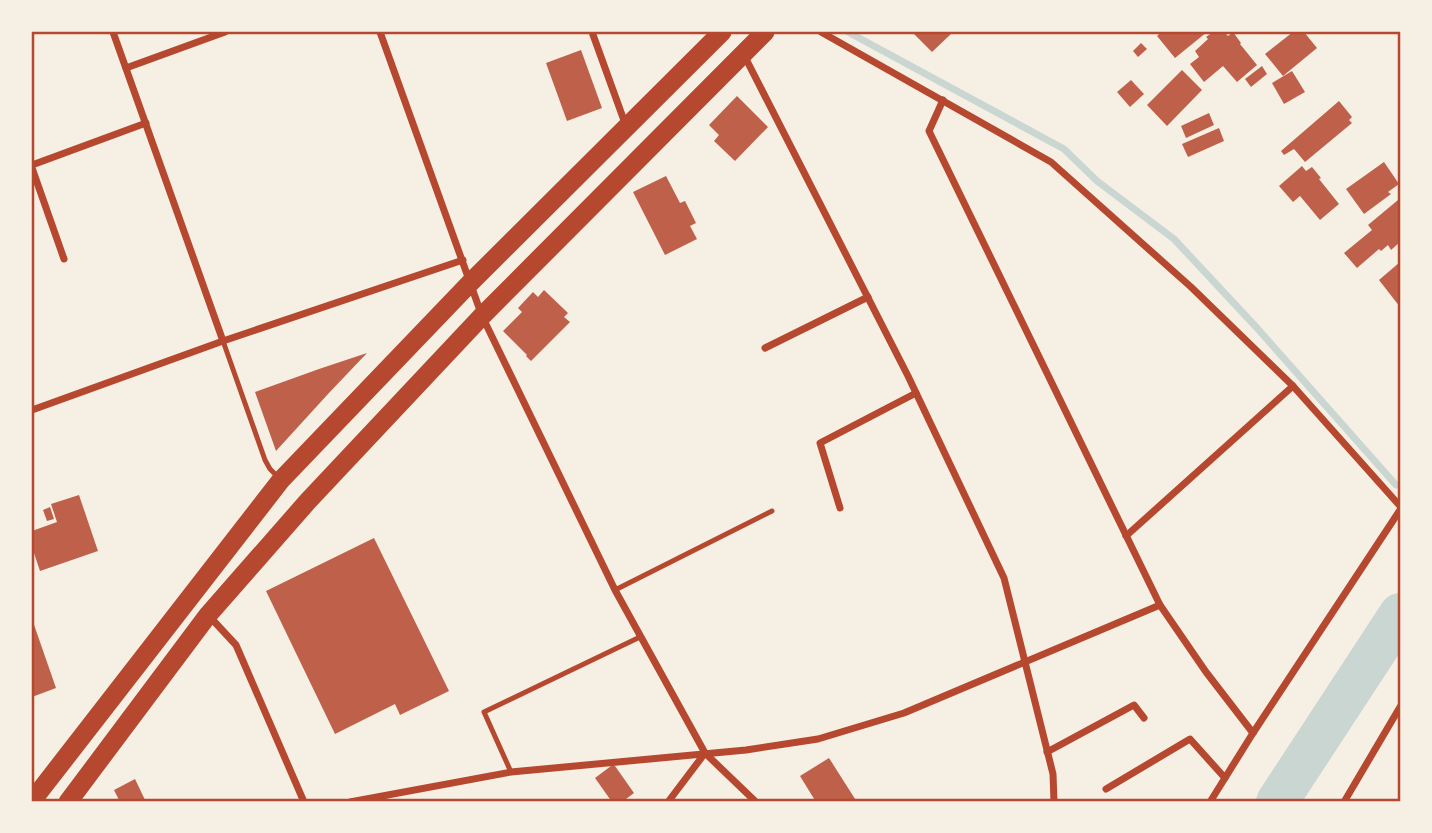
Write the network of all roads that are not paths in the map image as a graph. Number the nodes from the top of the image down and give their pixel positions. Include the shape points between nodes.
1 (113, 32) edge
2 (225, 32) edge
3 (380, 32) edge
4 (592, 32) edge
5 (722, 32) edge
6 (765, 32) edge
7 (821, 32) edge
8 (743, 54) junction
9 (126, 68) junction
10 (943, 100) junction
11 (146, 122) junction
12 (627, 127) junction
13 (32, 166) edge
14 (64, 260) dead end
15 (463, 260) junction
16 (470, 283) junction
17 (868, 297) junction
18 (482, 316) junction
19 (222, 341) junction
20 (765, 348) dead end
21 (1293, 387) junction
22 (916, 393) junction
23 (32, 410) edge
24 (281, 480) junction
25 (840, 508) dead end
26 (1401, 508) edge
27 (772, 511) dead end
28 (1126, 536) junction
29 (615, 590) junction
30 (1160, 605) junction
31 (208, 615) junction
32 (640, 638) junction
33 (1026, 661) junction
34 (1401, 707) edge
35 (1144, 718) dead end
36 (1253, 733) junction
37 (1048, 752) junction
38 (705, 753) junction
39 (511, 772) junction
40 (1225, 778) junction
41 (1106, 789) dead end
42 (394, 798) edge
43 (32, 801) edge
44 (68, 802) edge
45 (303, 802) edge
46 (350, 802) edge
47 (668, 802) edge
48 (756, 802) edge
49 (1054, 802) edge
50 (1210, 802) edge
51 (1344, 802) edge

1 - 9 street
2 - 9 street
3 - 15 street
4 - 12 street
5 - 12 highway
6 - 8 highway
7 - 10 street
8 - 17 street
8 - 18 highway
9 - 11 street
10 - 21 street via 1051,162 1191,287
10 - 28 street via 929,131
11 - 13 street
11 - 19 street
12 - 16 highway
13 - 14 street
15 - 16 street
15 - 19 street
16 - 18 street
16 - 24 highway
17 - 20 street
17 - 22 street
18 - 29 street
18 - 31 highway
19 - 23 street
19 - 24 lane via 265,460
21 - 26 street
21 - 28 street
22 - 25 street via 820,443
22 - 33 street via 1004,578
24 - 43 highway
26 - 36 street
27 - 29 lane
28 - 30 street
29 - 32 street
30 - 33 street
30 - 36 street
31 - 44 highway
31 - 45 street via 236,645
32 - 38 street
32 - 39 lane via 484,712
33 - 37 street
33 - 38 street via 904,713 818,739
34 - 51 street
35 - 37 street via 1134,705
36 - 40 street
37 - 49 street
38 - 39 street
38 - 47 street
38 - 48 street
39 - 42 street
40 - 41 street via 1189,739
40 - 50 street
42 - 46 street

